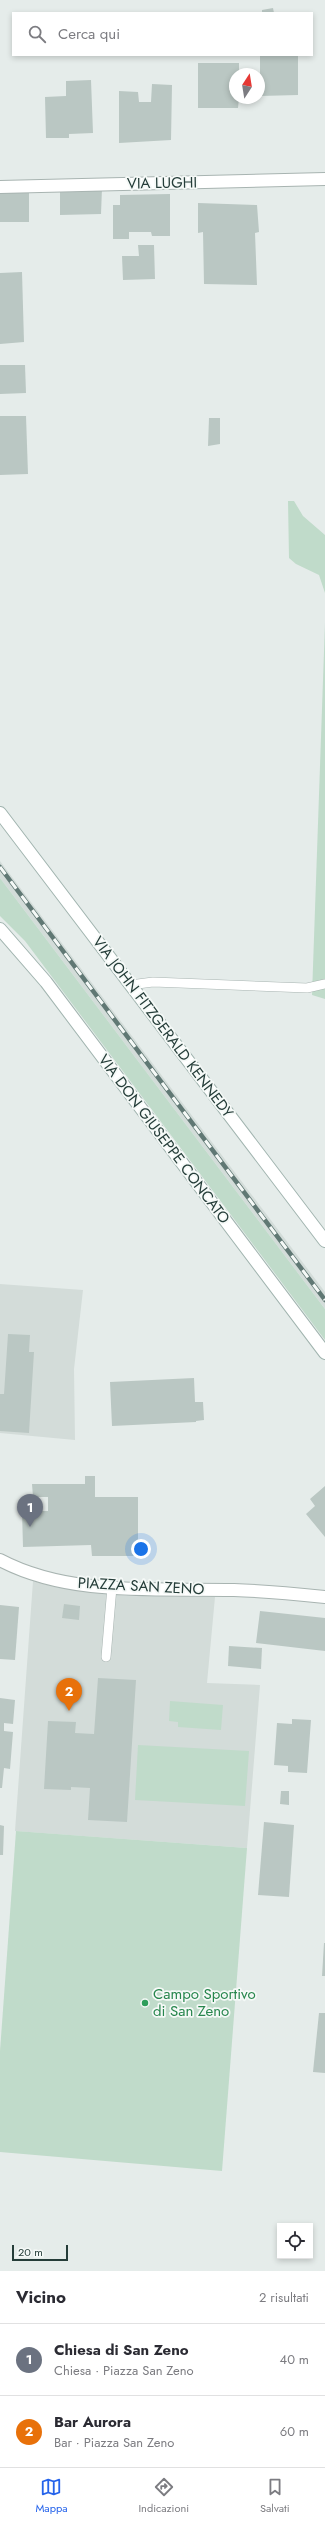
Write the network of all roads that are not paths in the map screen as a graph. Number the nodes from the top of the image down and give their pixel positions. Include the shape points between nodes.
1 (325, 179) edge
2 (0, 187) edge
3 (0, 813) edge
4 (0, 929) edge
5 (325, 984) edge
6 (130, 985) junction
7 (325, 1241) edge
8 (325, 1353) edge
9 (0, 1560) edge
10 (112, 1587) junction
11 (325, 1597) edge
12 (106, 1657) dead end

1 - 2 street, VIA LUGHI
3 - 6 street, VIA JOHN FITZGERALD KENNEDY
4 - 8 street, VIA DON GIUSEPPE CONCATO via 46,982
5 - 6 lane via 307,988 153,982
6 - 7 street, VIA JOHN FITZGERALD KENNEDY
9 - 10 street, PIAZZA SAN ZENO via 25,1572 49,1578
10 - 11 street, PIAZZA SAN ZENO via 258,1591
10 - 12 lane

